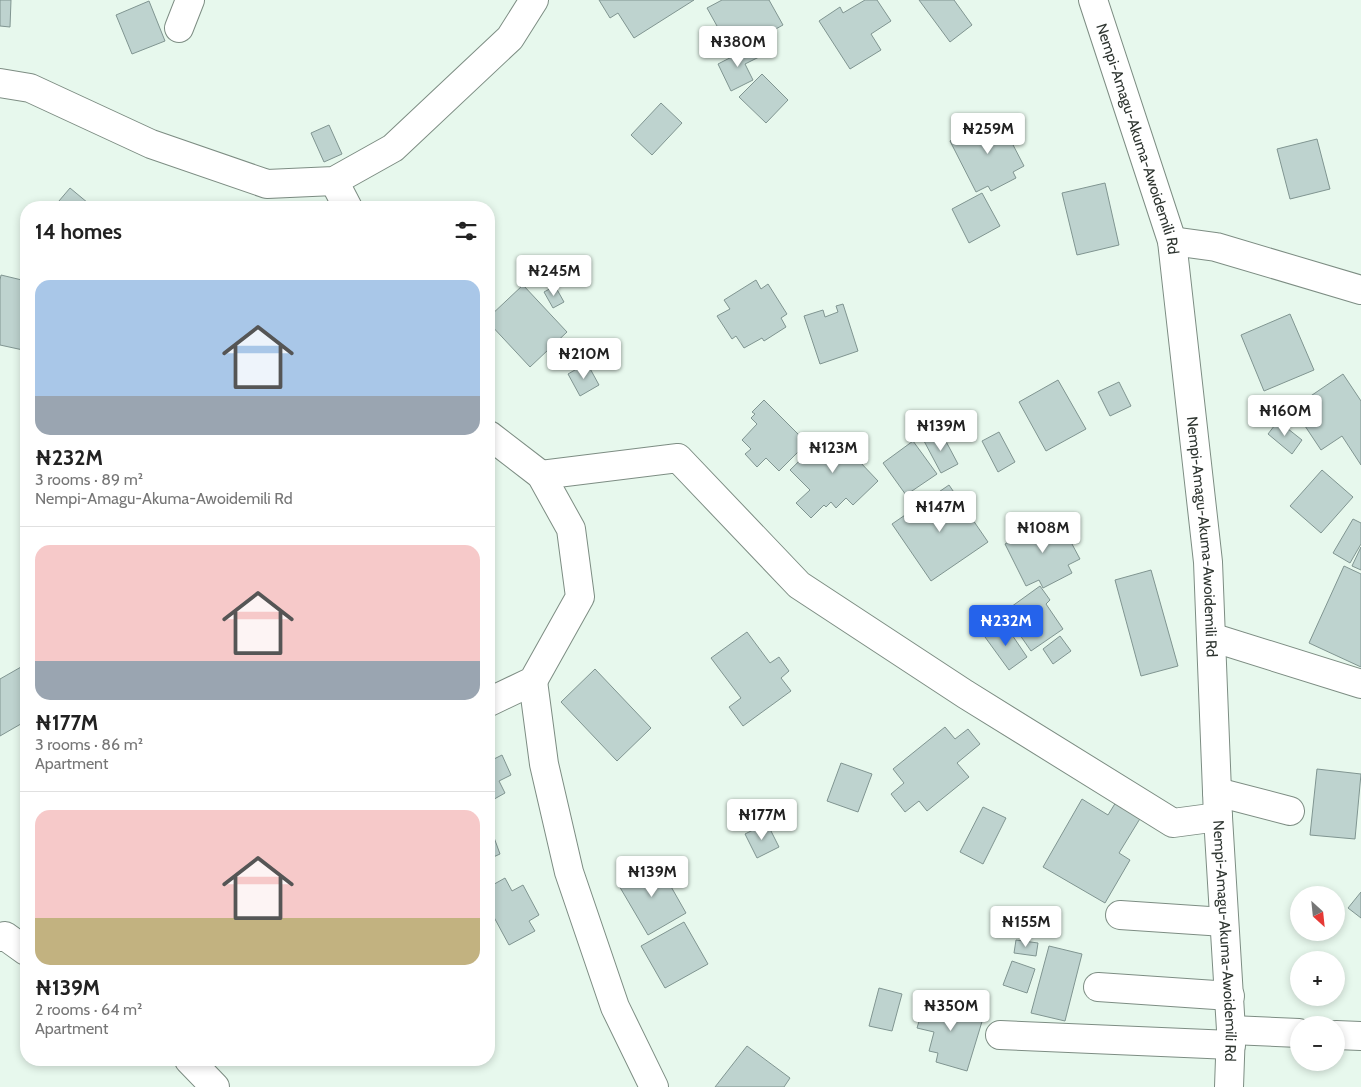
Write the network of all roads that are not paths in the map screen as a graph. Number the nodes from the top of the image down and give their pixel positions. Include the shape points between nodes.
1 (190, 0) edge
2 (534, 0) edge
3 (1093, 0) edge
4 (179, 28) dead end
5 (0, 83) edge
6 (334, 181) junction
7 (344, 201) edge
8 (1172, 241) junction
9 (1361, 290) edge
10 (495, 440) edge
11 (541, 475) junction
12 (1211, 637) junction
13 (533, 681) junction
14 (1361, 684) edge
15 (495, 699) edge
16 (1217, 804) junction
17 (1290, 811) dead end
18 (1120, 914) dead end
19 (1224, 922) junction
20 (1098, 987) dead end
21 (1230, 996) junction
22 (1290, 1034) edge
23 (1000, 1035) dead end
24 (1345, 1035) edge
25 (1361, 1036) edge
26 (1231, 1038) junction
27 (195, 1066) edge
28 (215, 1087) edge
29 (654, 1087) edge
30 (1229, 1087) edge

1 - 4 street
2 - 6 street via 510,38 393,148
3 - 8 street, Nempi-Amagu-Akuma-Awoidemili Rd
5 - 6 street via 30,88 150,144 267,184
6 - 7 street
8 - 9 street via 1216,247
8 - 12 street, Nempi-Amagu-Akuma-Awoidemili Rd via 1208,562
10 - 11 street
11 - 13 street via 570,529 580,597
11 - 16 street via 678,458 799,585 965,694 1173,823
12 - 14 street
12 - 16 street, Nempi-Amagu-Akuma-Awoidemili Rd
13 - 15 street
13 - 29 street via 544,764 569,872 615,1007
16 - 17 street
16 - 19 street, Nempi-Amagu-Akuma-Awoidemili Rd
18 - 19 street
19 - 21 street, Nempi-Amagu-Akuma-Awoidemili Rd
20 - 21 street
21 - 26 street, Nempi-Amagu-Akuma-Awoidemili Rd
22 - 26 street
23 - 26 street
24 - 25 street
26 - 30 street, Nempi-Amagu-Akuma-Awoidemili Rd
27 - 28 street

